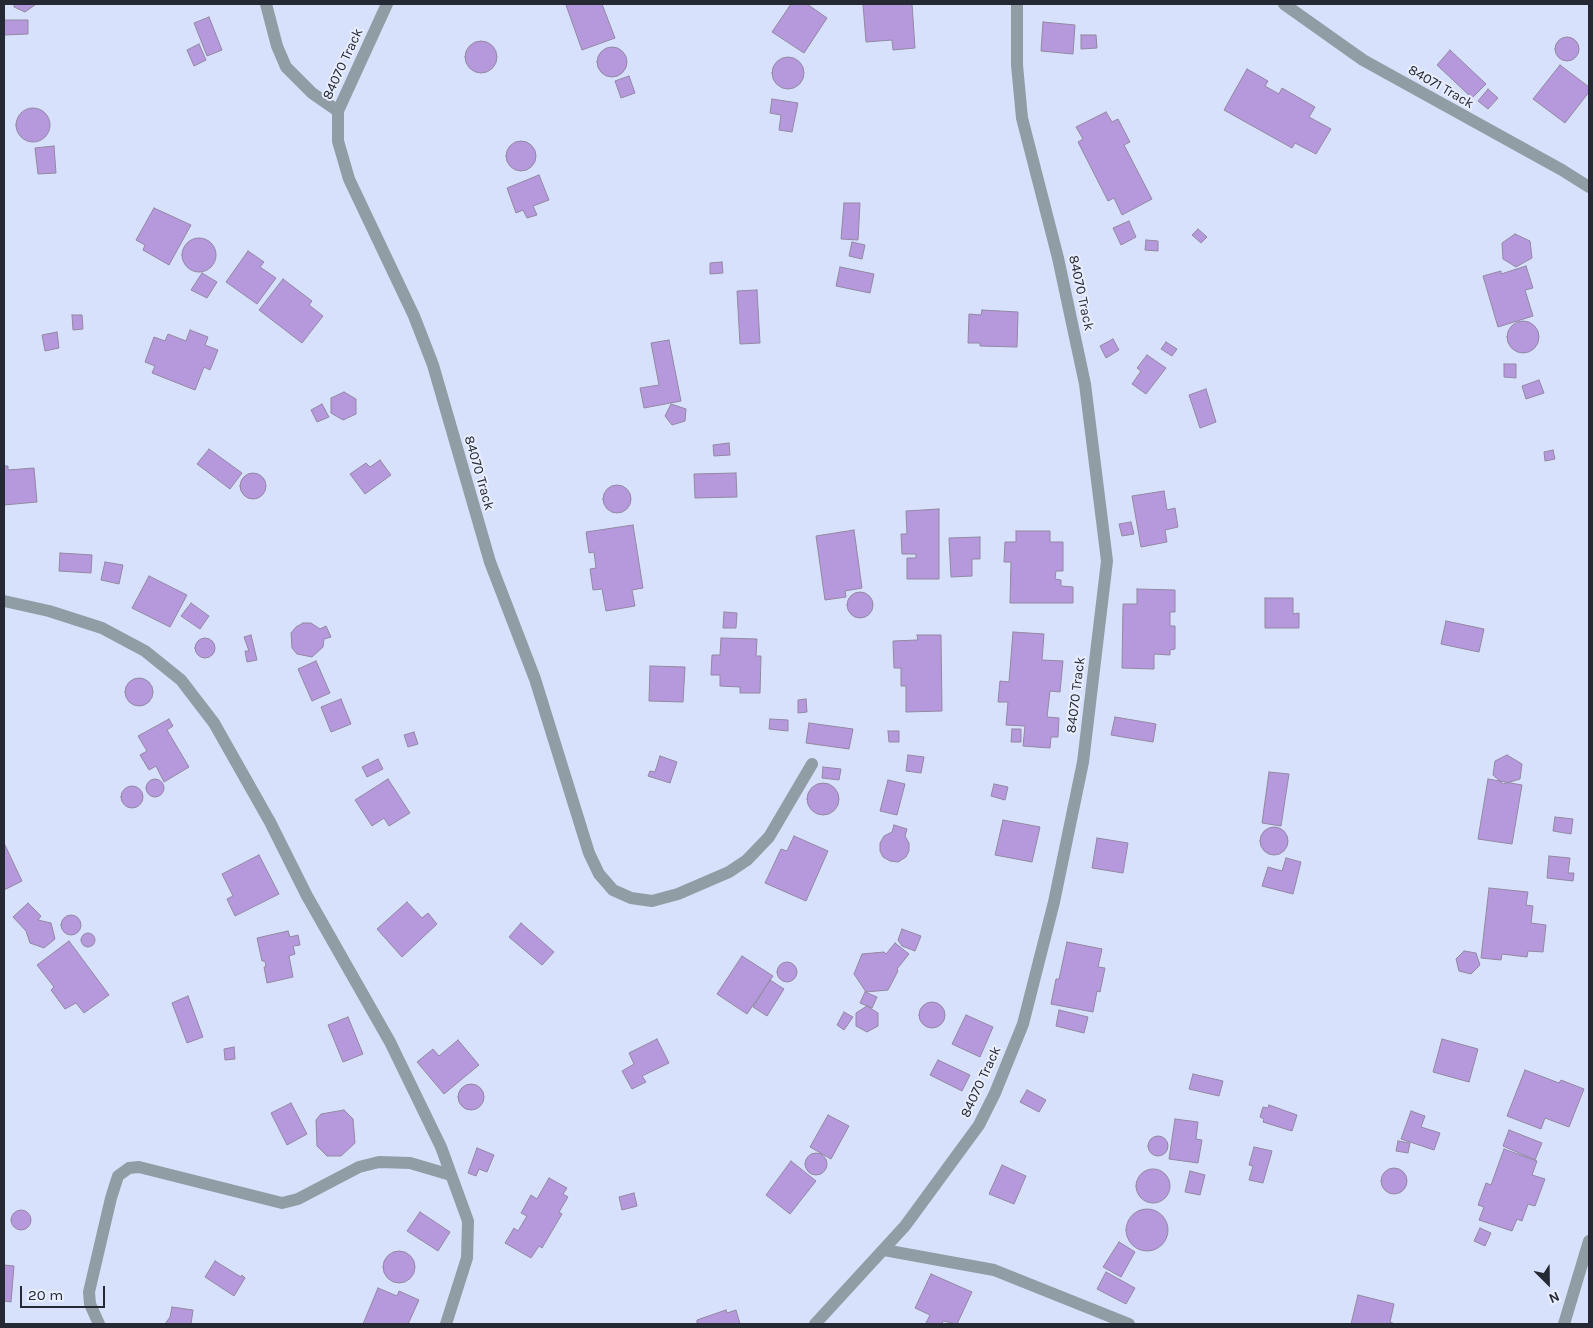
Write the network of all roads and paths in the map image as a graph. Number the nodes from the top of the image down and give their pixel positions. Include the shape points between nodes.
1 (266, 4) edge
2 (387, 4) edge
3 (1017, 4) edge
4 (1284, 4) edge
5 (338, 111) junction
6 (1589, 187) edge
7 (4, 601) edge
8 (812, 764) dead end
9 (451, 1175) junction
10 (1589, 1241) edge
11 (884, 1250) junction
12 (99, 1324) edge
13 (446, 1324) edge
14 (815, 1324) edge
15 (1129, 1324) edge
16 (1564, 1324) edge

1 - 5 street via 286,67 312,93
2 - 5 street, 84070 Track
3 - 11 street, 84070 Track via 1017,65 1022,118 1058,258 1085,384 1107,562 1083,762 1054,902 1023,1024 979,1125
4 - 6 street, 84071 Track via 1363,60
5 - 8 street, 84070 Track via 338,141 349,179 414,316 433,365 490,562 534,679 588,853 599,874 614,890 631,898 652,902 730,872 769,837
7 - 9 street via 102,628 145,651 181,680 214,722 390,1042
9 - 12 street via 410,1163 379,1162 359,1167 298,1199 282,1203 139,1167 129,1168 118,1176 111,1198 90,1292 90,1304
9 - 13 street via 468,1221 467,1258
10 - 16 street
11 - 14 street, 84070 Track
11 - 15 street via 994,1270

